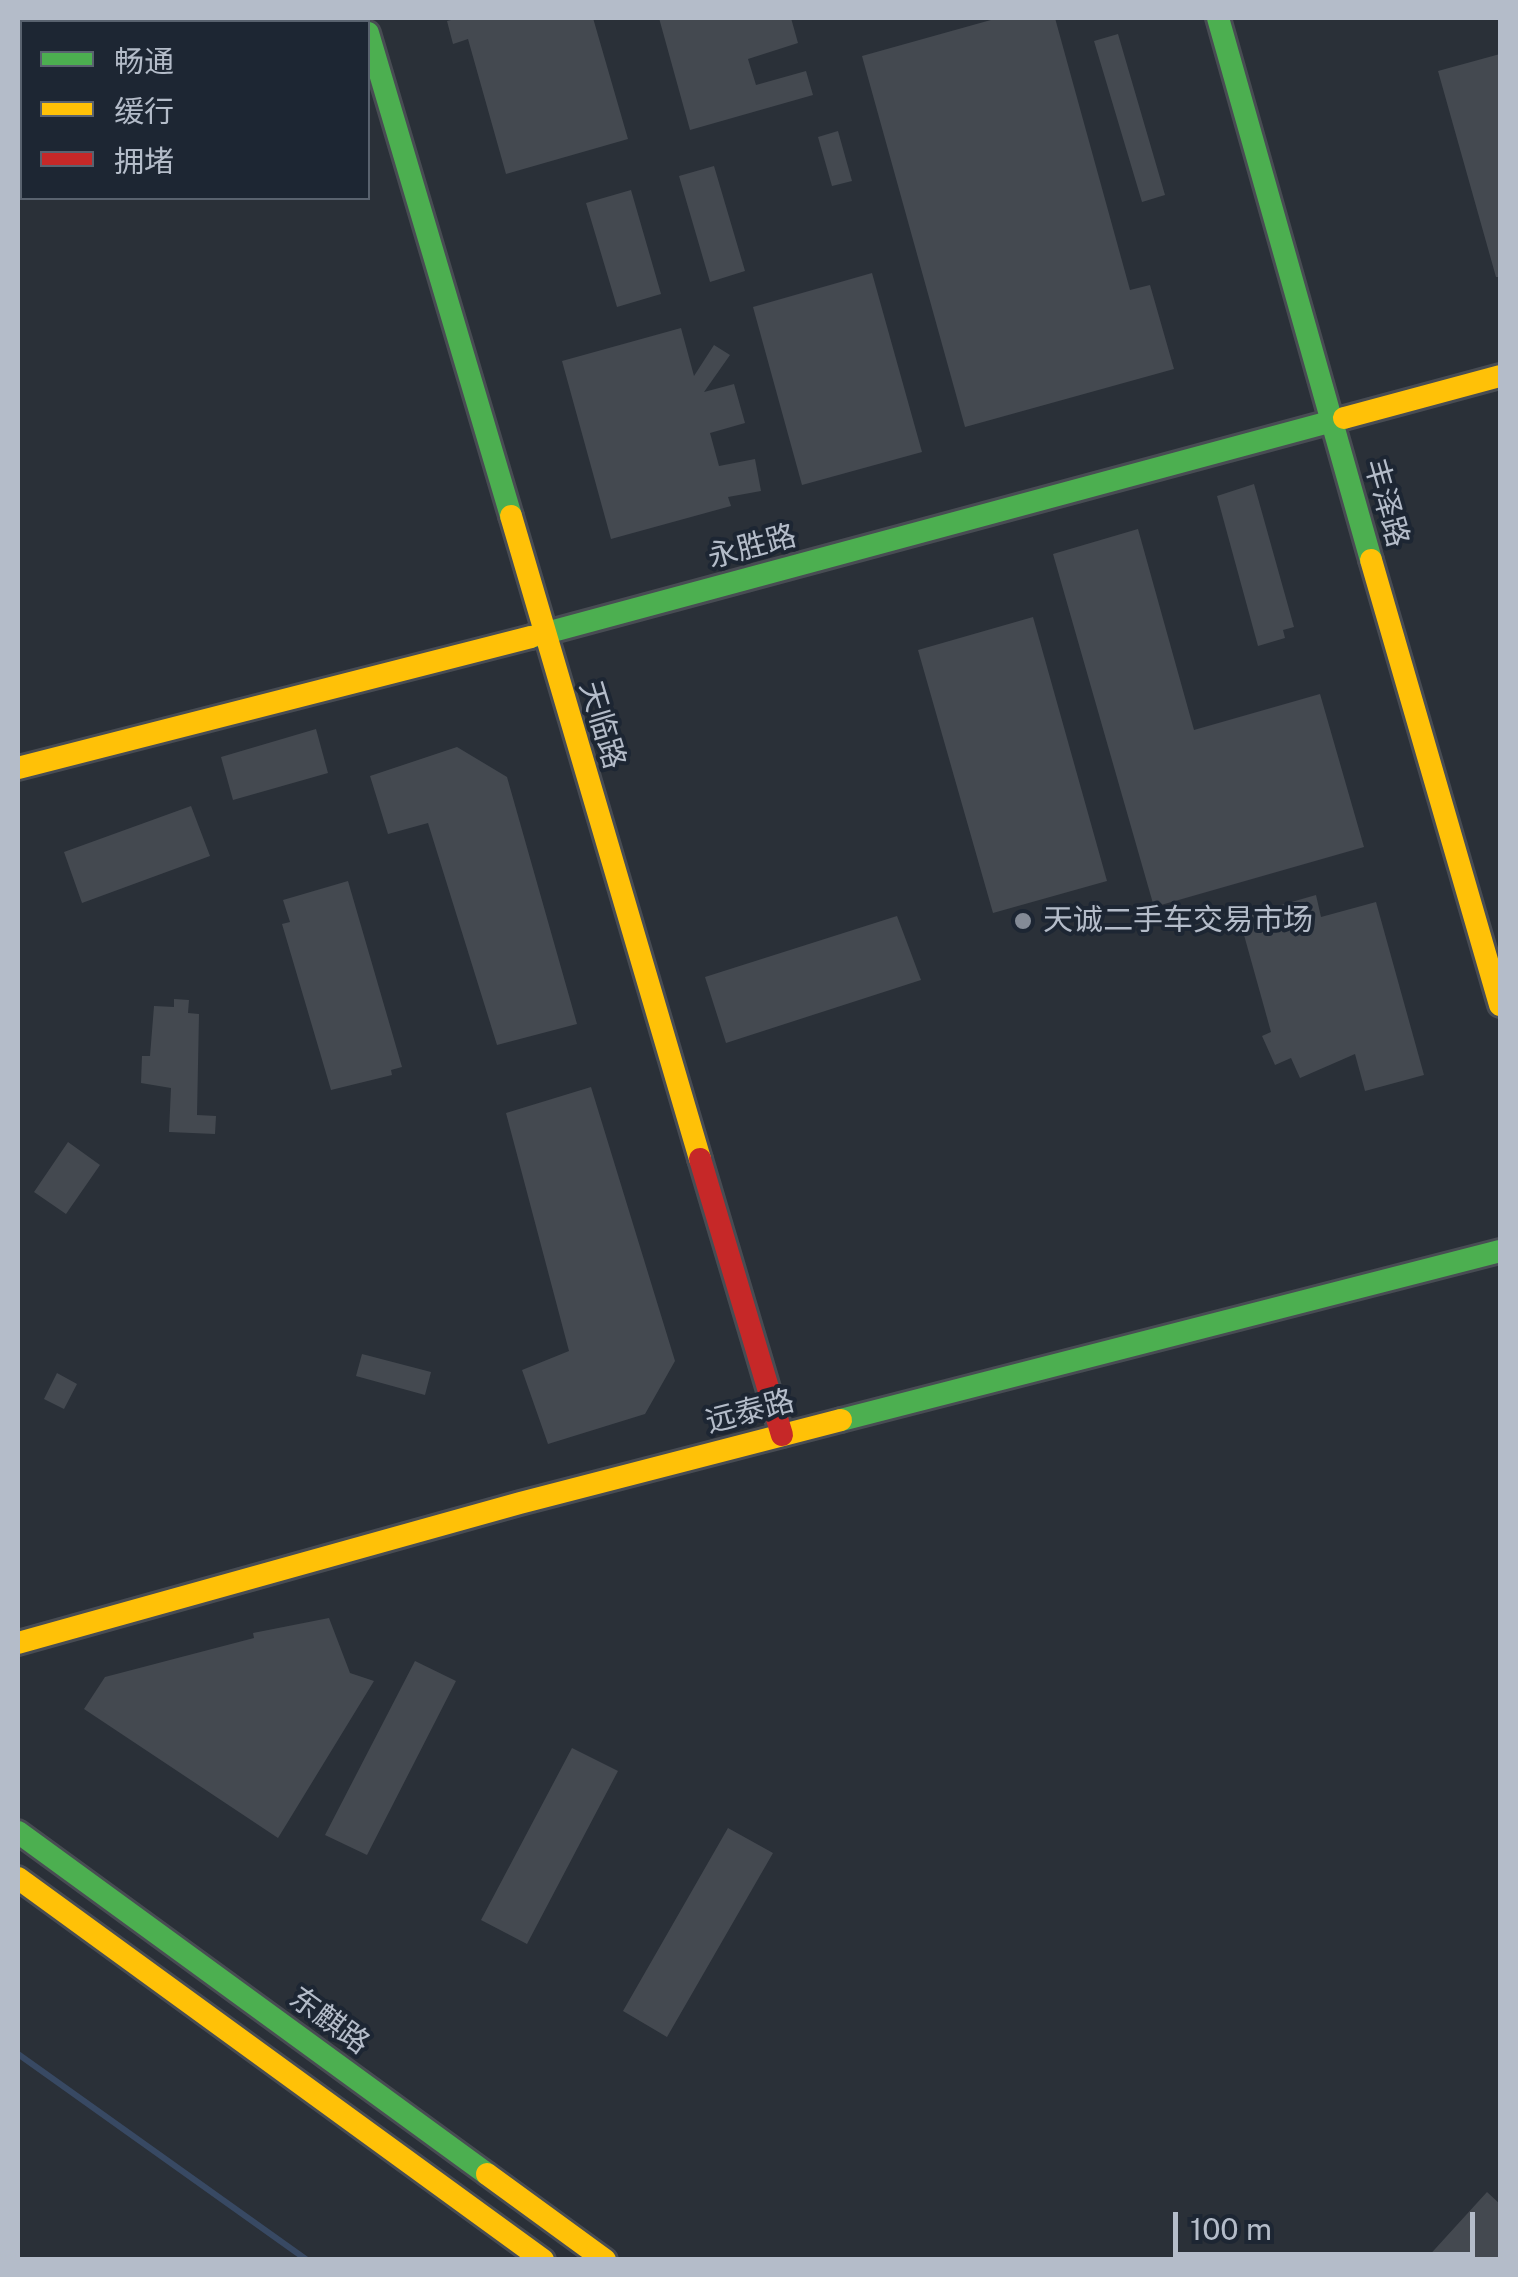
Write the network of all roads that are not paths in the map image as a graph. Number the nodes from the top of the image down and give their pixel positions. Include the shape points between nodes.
1 (1218, 18) edge
2 (370, 39) edge
3 (1500, 376) edge
4 (1330, 421) junction
5 (544, 634) junction
6 (18, 768) edge
7 (1500, 1004) edge
8 (1500, 1251) edge
9 (782, 1434) junction
10 (18, 1644) edge
11 (18, 1832) edge
12 (18, 1878) edge
13 (543, 2260) edge
14 (605, 2260) edge

1 - 4 street, 丰泽路
2 - 5 street, 天临路
3 - 4 street, 永胜路
4 - 5 street, 永胜路
4 - 7 street, 丰泽路
5 - 6 street, 永胜路
5 - 9 street, 天临路
8 - 9 street, 远泰路
9 - 10 street, 远泰路
11 - 14 street, 东麒路
12 - 13 street

